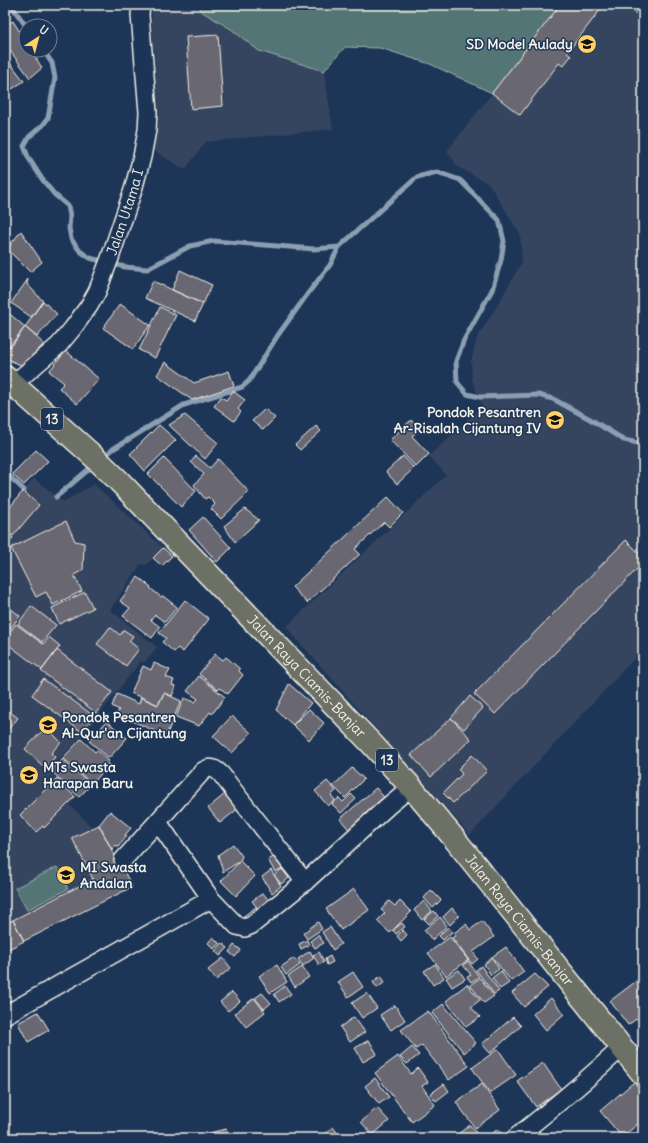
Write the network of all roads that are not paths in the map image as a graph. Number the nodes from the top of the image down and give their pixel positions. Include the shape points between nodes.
1 (141, 5) edge
2 (8, 384) edge
3 (411, 787) junction
4 (158, 822) junction
5 (123, 860) dead end
6 (305, 882) junction
7 (211, 899) junction
8 (5, 1015) edge
9 (622, 1047) junction
10 (643, 1074) edge
11 (515, 1138) edge

1 - 2 street, Jalan Utama I via 147,130 133,190 110,258 89,306 73,328 59,345
2 - 3 highway, Jalan Raya Ciamis-Banjar / 13 via 99,462
3 - 6 street
3 - 9 highway, Jalan Raya Ciamis-Banjar / 13
4 - 5 street
4 - 6 street via 204,771 213,768 221,774
4 - 7 street
6 - 7 street via 245,928 237,926
7 - 8 street
9 - 10 highway, Jalan Raya Ciamis-Banjar / 13
9 - 11 street via 554,1108

